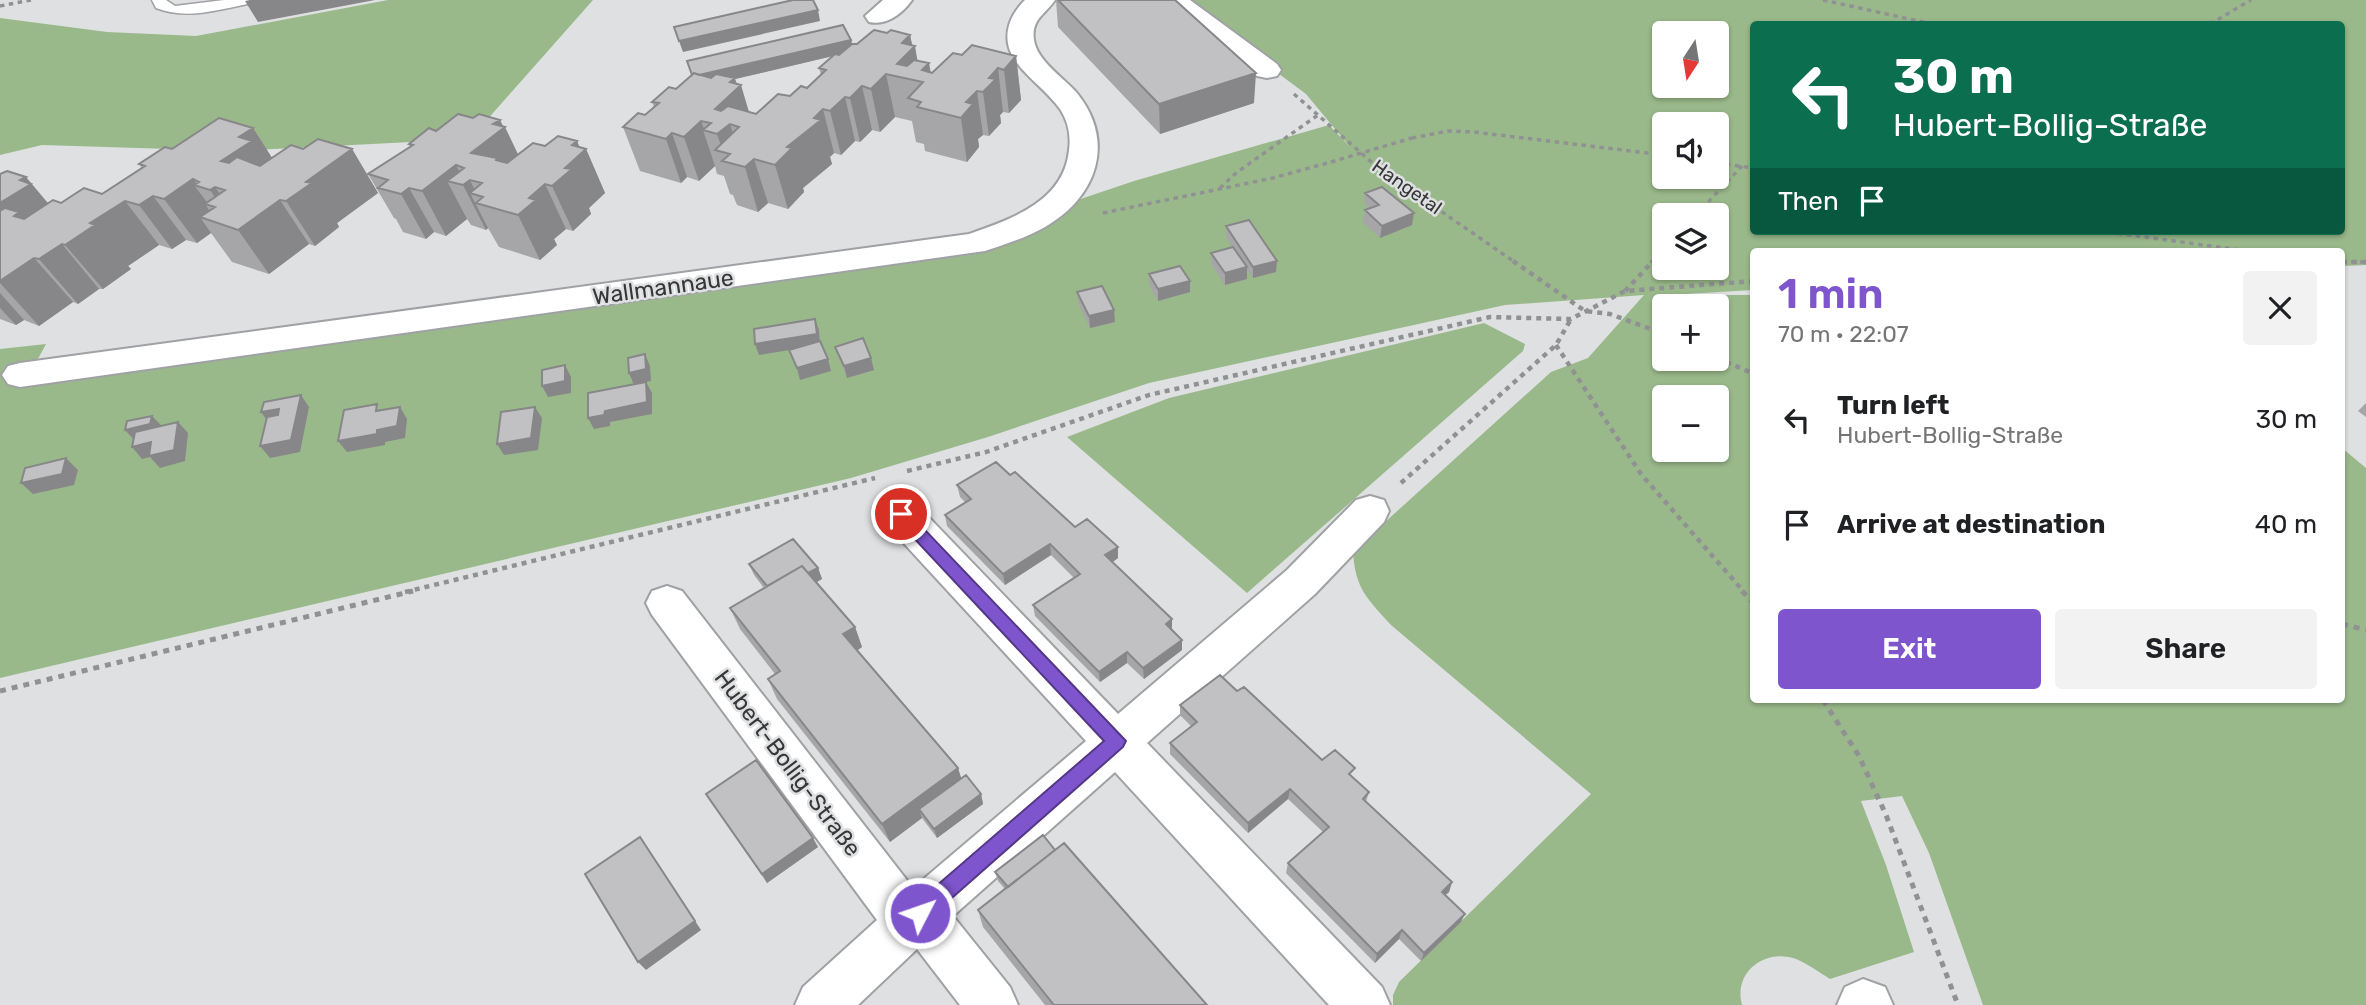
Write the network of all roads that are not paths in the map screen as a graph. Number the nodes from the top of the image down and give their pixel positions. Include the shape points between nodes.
1 (159, 0) edge
2 (248, 0) edge
3 (899, 0) edge
4 (1042, 0) edge
5 (1174, 0) edge
6 (878, 16) dead end
7 (1267, 70) road end
8 (20, 375) dead end
9 (894, 488) road end
10 (1370, 511) road end
11 (667, 603) dead end
12 (1116, 741) junction
13 (915, 918) junction
14 (821, 1005) edge
15 (992, 1005) edge
16 (1364, 1005) edge

1 - 2 lane via 173,10
3 - 6 street
4 - 8 street, Wallmannaue via 1024,15 1020,43 1077,114 1085,134 1086,155 1075,180 1052,207 1021,226 974,244
5 - 7 street
9 - 12 street
10 - 12 street via 1301,582
11 - 13 street, Hubert-Bollig-Straße
12 - 13 street
12 - 16 street
13 - 14 street
13 - 15 street, Hubert-Bollig-Straße

